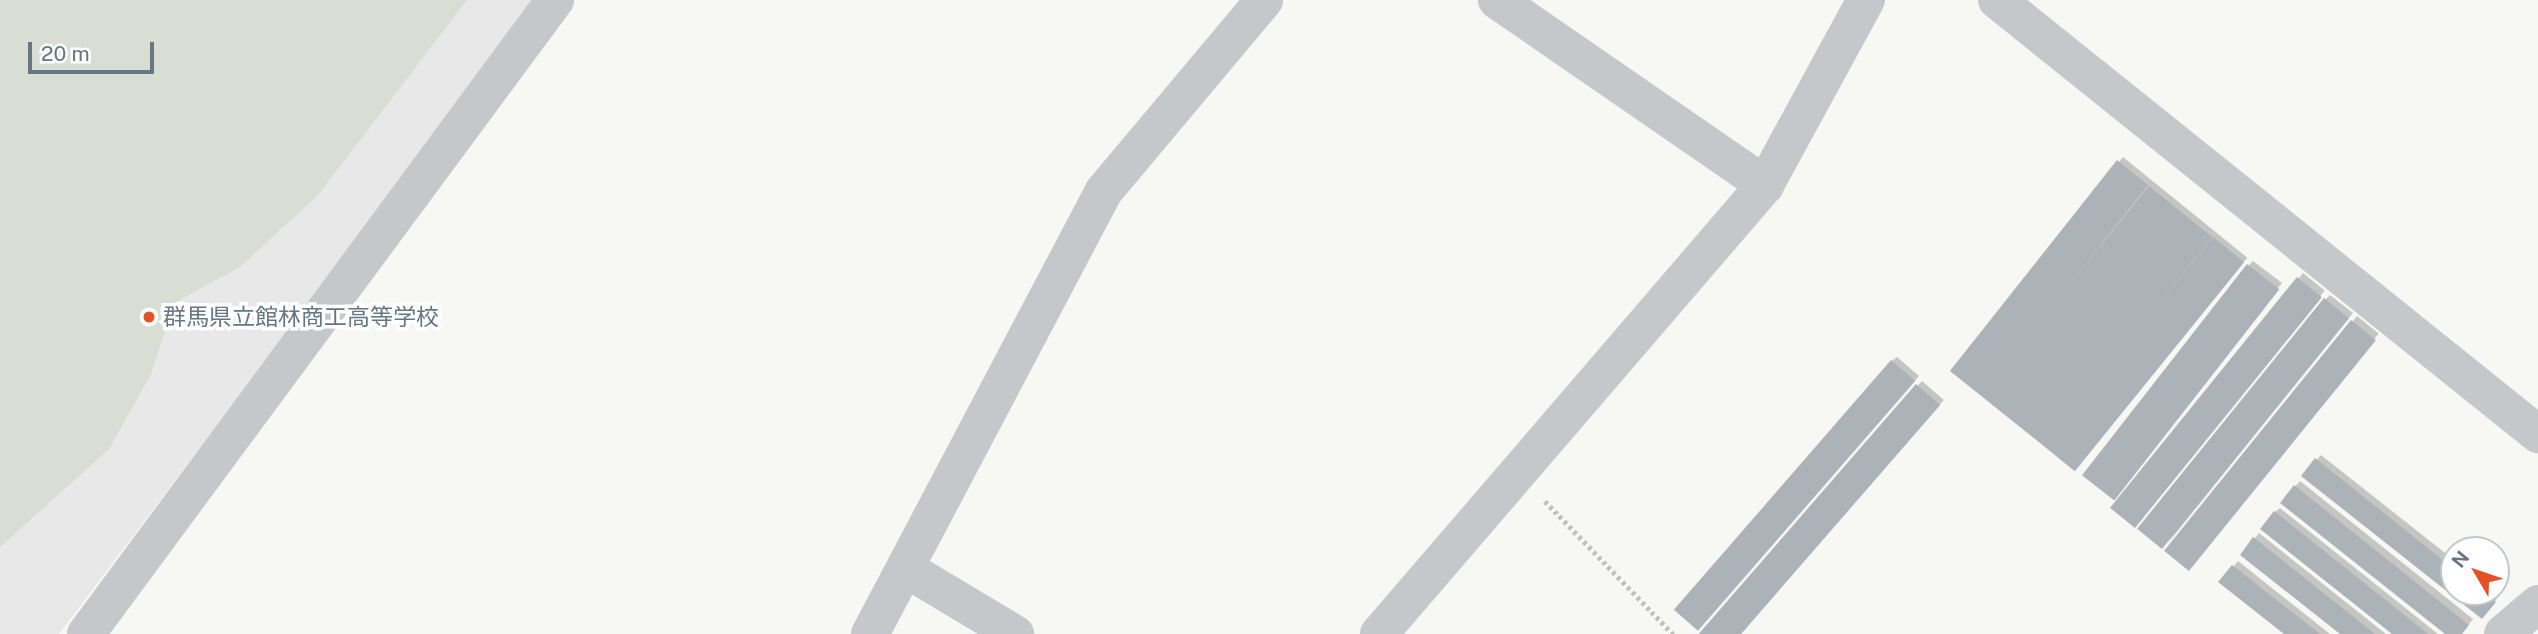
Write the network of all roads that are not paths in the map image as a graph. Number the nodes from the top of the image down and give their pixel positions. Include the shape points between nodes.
1 (555, 0) edge
2 (1264, 0) edge
3 (1497, 0) edge
4 (1866, 0) edge
5 (1997, 0) edge
6 (1765, 185) junction
7 (2538, 434) edge
8 (908, 570) junction
9 (2538, 604) edge
10 (86, 634) edge
11 (870, 634) edge
12 (1015, 634) edge
13 (1379, 634) edge
14 (2503, 634) edge

1 - 10 street
2 - 8 street via 1104,191
3 - 6 street
4 - 6 street
5 - 7 street
6 - 13 street via 1521,477
8 - 11 street
8 - 12 street
9 - 14 street

